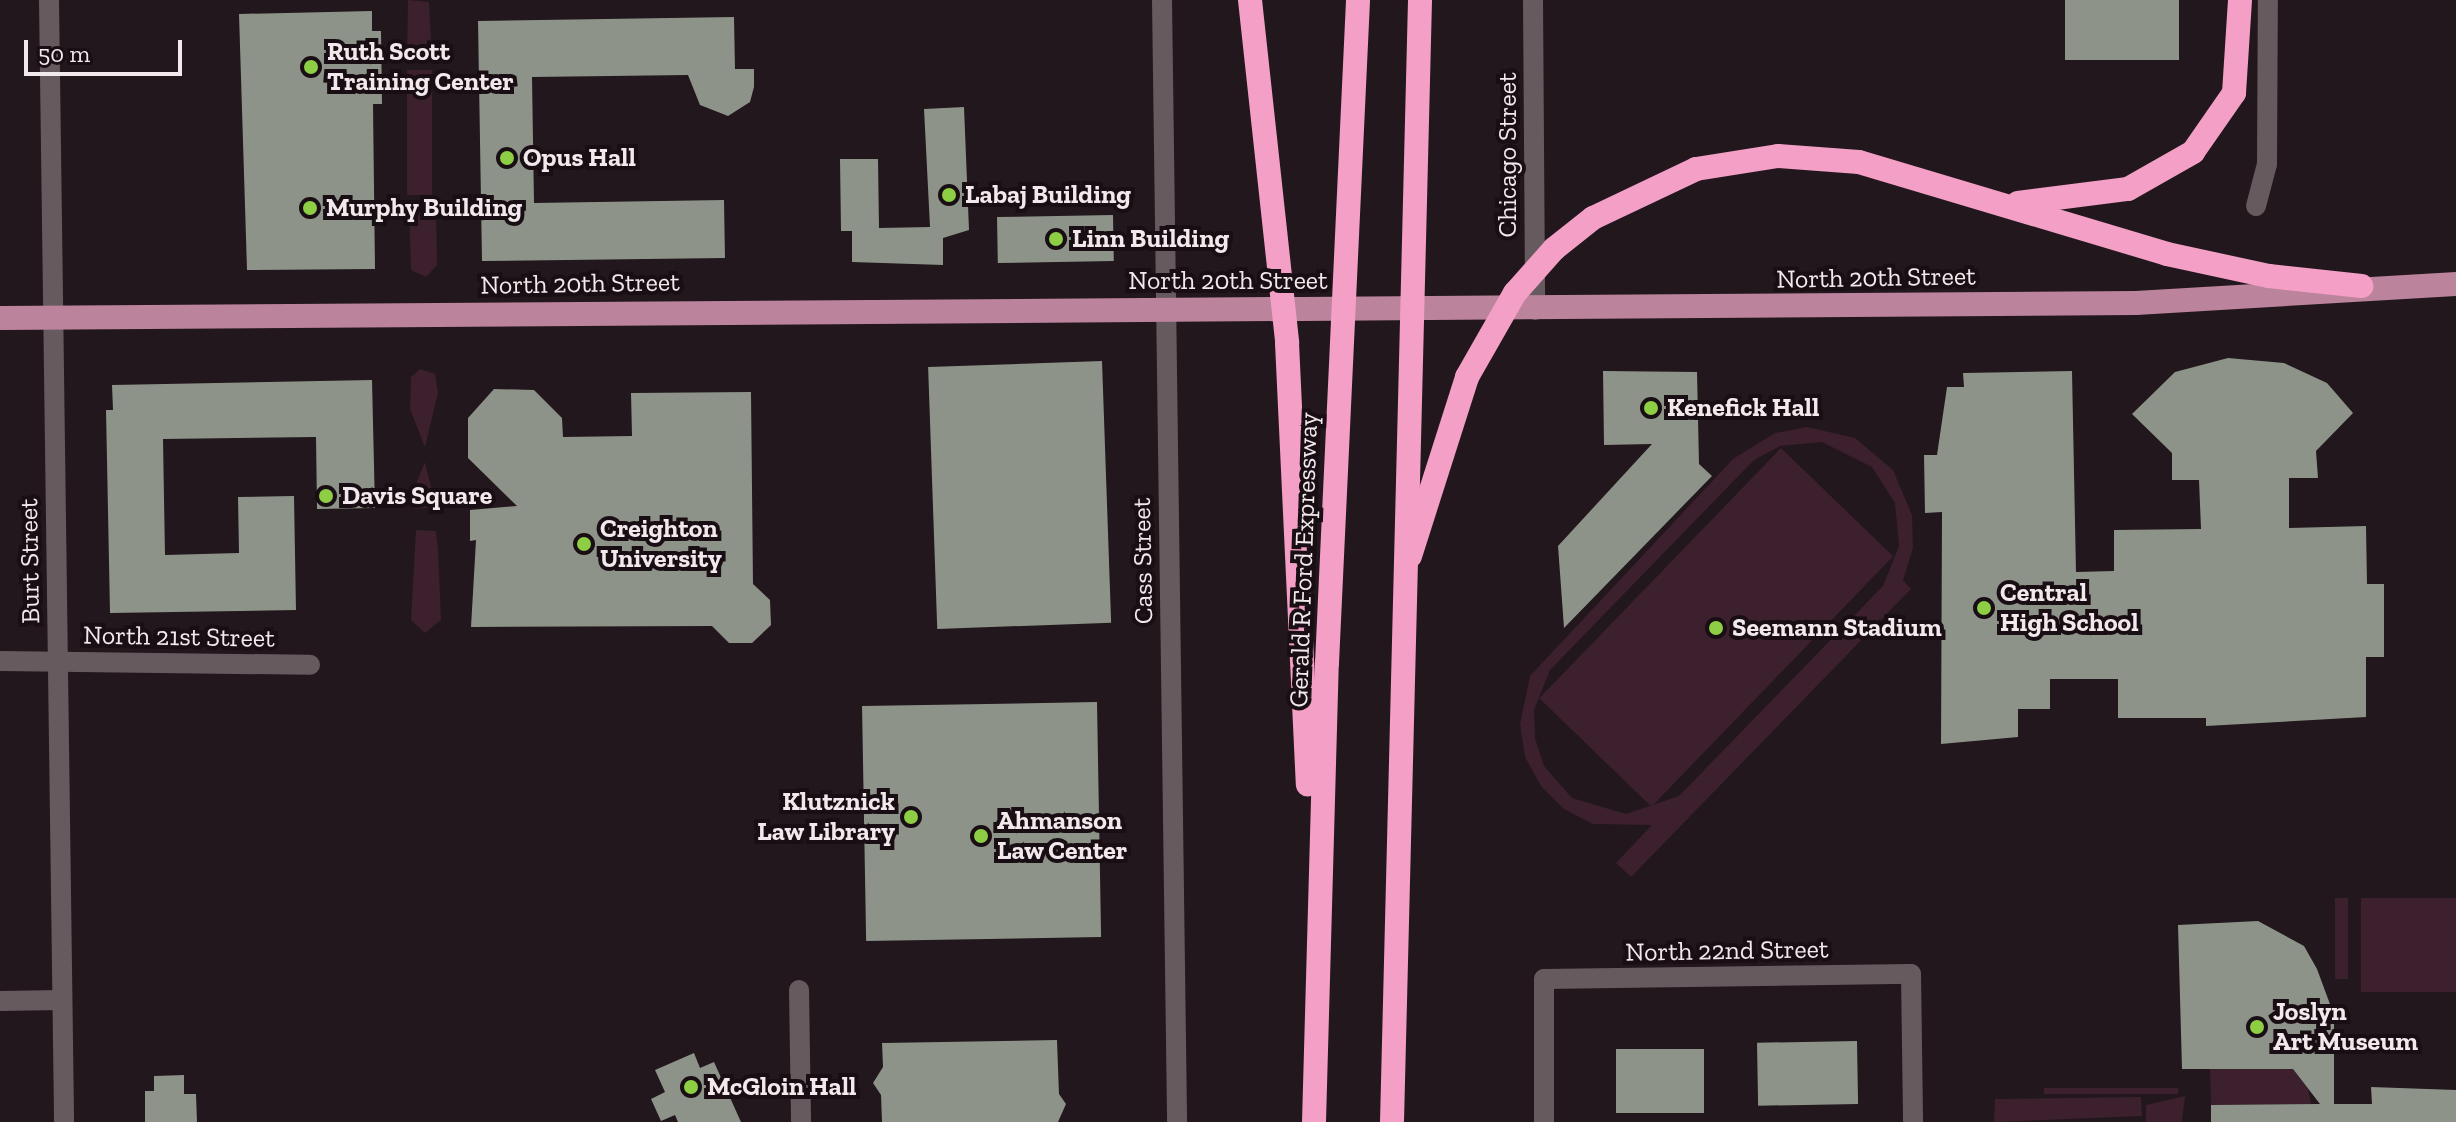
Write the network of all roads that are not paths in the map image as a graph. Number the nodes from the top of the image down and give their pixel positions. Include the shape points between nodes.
1 (49, 0) edge
2 (1162, 0) edge
3 (1250, 0) edge
4 (1358, 0) edge
5 (1420, 0) edge
6 (1533, 0) edge
7 (2240, 0) edge
8 (2268, 0) edge
9 (2003, 203) junction
10 (2256, 206) dead end
11 (2456, 284) edge
12 (2361, 286) junction
13 (1166, 308) junction
14 (1535, 310) junction
15 (0, 318) edge
16 (52, 318) junction
17 (1410, 556) junction
18 (0, 661) edge
19 (57, 661) junction
20 (310, 665) dead end
21 (799, 990) dead end
22 (61, 1000) junction
23 (0, 1001) edge
24 (1316, 1007) junction
25 (64, 1122) edge
26 (801, 1122) edge
27 (1177, 1122) edge
28 (1314, 1122) edge
29 (1392, 1122) edge
30 (1544, 1122) edge
31 (1913, 1122) edge

1 - 16 street, Burt Street
2 - 13 street, Cass Street
3 - 24 highway via 1292,412
4 - 24 highway, Gerald R Ford Expressway
5 - 17 highway
6 - 14 street, Chicago Street
7 - 9 highway via 2234,93 2193,152 2162,175 2116,192
8 - 10 street via 2267,164
9 - 12 highway via 2167,254 2259,274
9 - 17 highway via 1869,164 1804,156 1732,160 1653,184 1574,232 1522,284 1479,353
11 - 12 main road, North 20th Street
12 - 14 main road, North 20th Street via 2136,303
13 - 14 main road, North 20th Street
13 - 16 main road, North 20th Street
13 - 27 street, Cass Street
15 - 16 main road, North 20th Street
16 - 19 street, Burt Street
17 - 29 highway
18 - 19 street, North 21st Street
19 - 20 street, North 21st Street
19 - 22 street, Burt Street
21 - 26 street
22 - 23 street
22 - 25 street, Burt Street
24 - 28 highway, Gerald R Ford Expressway
30 - 31 street, North 22nd Street via 1544,979 1911,974

